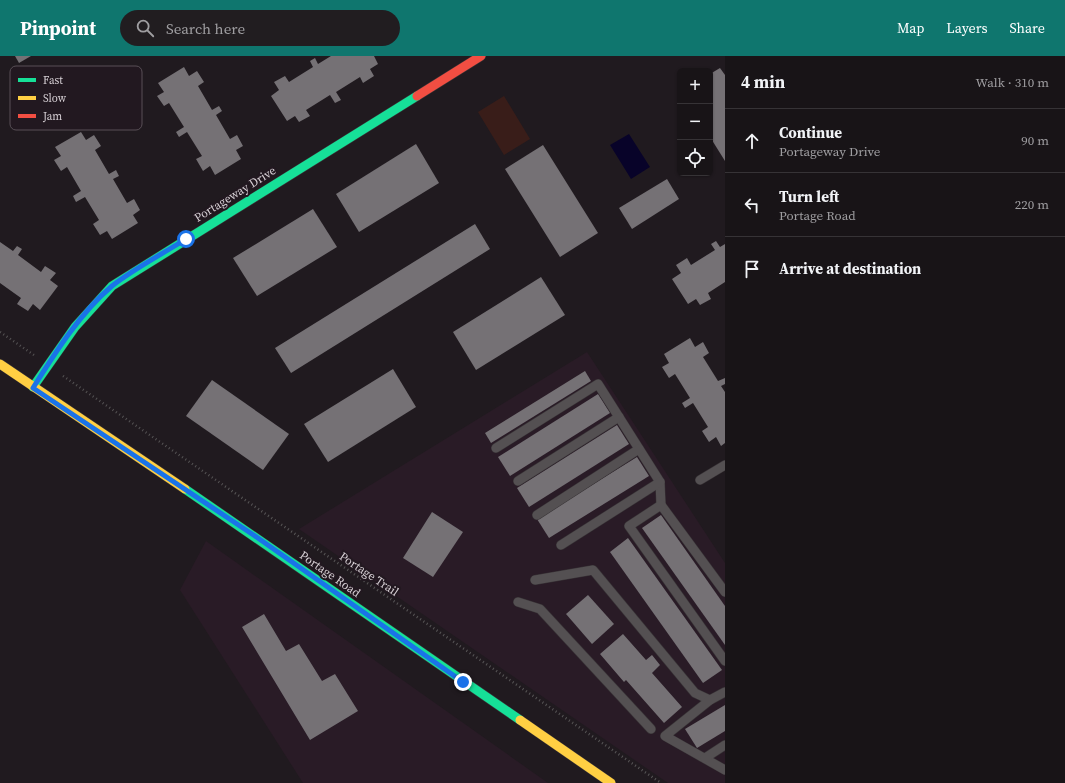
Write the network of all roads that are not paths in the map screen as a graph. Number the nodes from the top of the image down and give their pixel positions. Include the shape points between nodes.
1 (481, 56) edge
2 (0, 364) edge
3 (33, 388) junction
4 (619, 417) junction
5 (496, 448) dead end
6 (639, 449) junction
7 (725, 465) edge
8 (518, 480) dead end
9 (700, 480) dead end
10 (660, 482) junction
11 (661, 505) junction
12 (537, 515) dead end
13 (560, 545) dead end
14 (535, 580) dead end
15 (725, 592) edge
16 (518, 602) dead end
17 (725, 661) edge
18 (725, 692) edge
19 (710, 700) junction
20 (651, 729) dead end
21 (725, 745) edge
22 (705, 758) junction
23 (725, 770) edge
24 (611, 783) edge

1 - 3 main road, Portageway Drive via 112,286 75,327
2 - 3 main road, Portage Road
3 - 24 main road, Portage Road via 255,536
4 - 5 lane via 598,384
4 - 6 lane
4 - 8 lane
6 - 10 lane
6 - 12 lane
7 - 9 lane
10 - 11 lane
10 - 13 lane
11 - 15 lane
11 - 17 lane via 629,526
14 - 19 lane via 593,570 695,693
16 - 20 lane via 540,609
18 - 19 lane
19 - 22 lane via 665,736
21 - 22 lane
22 - 23 lane

